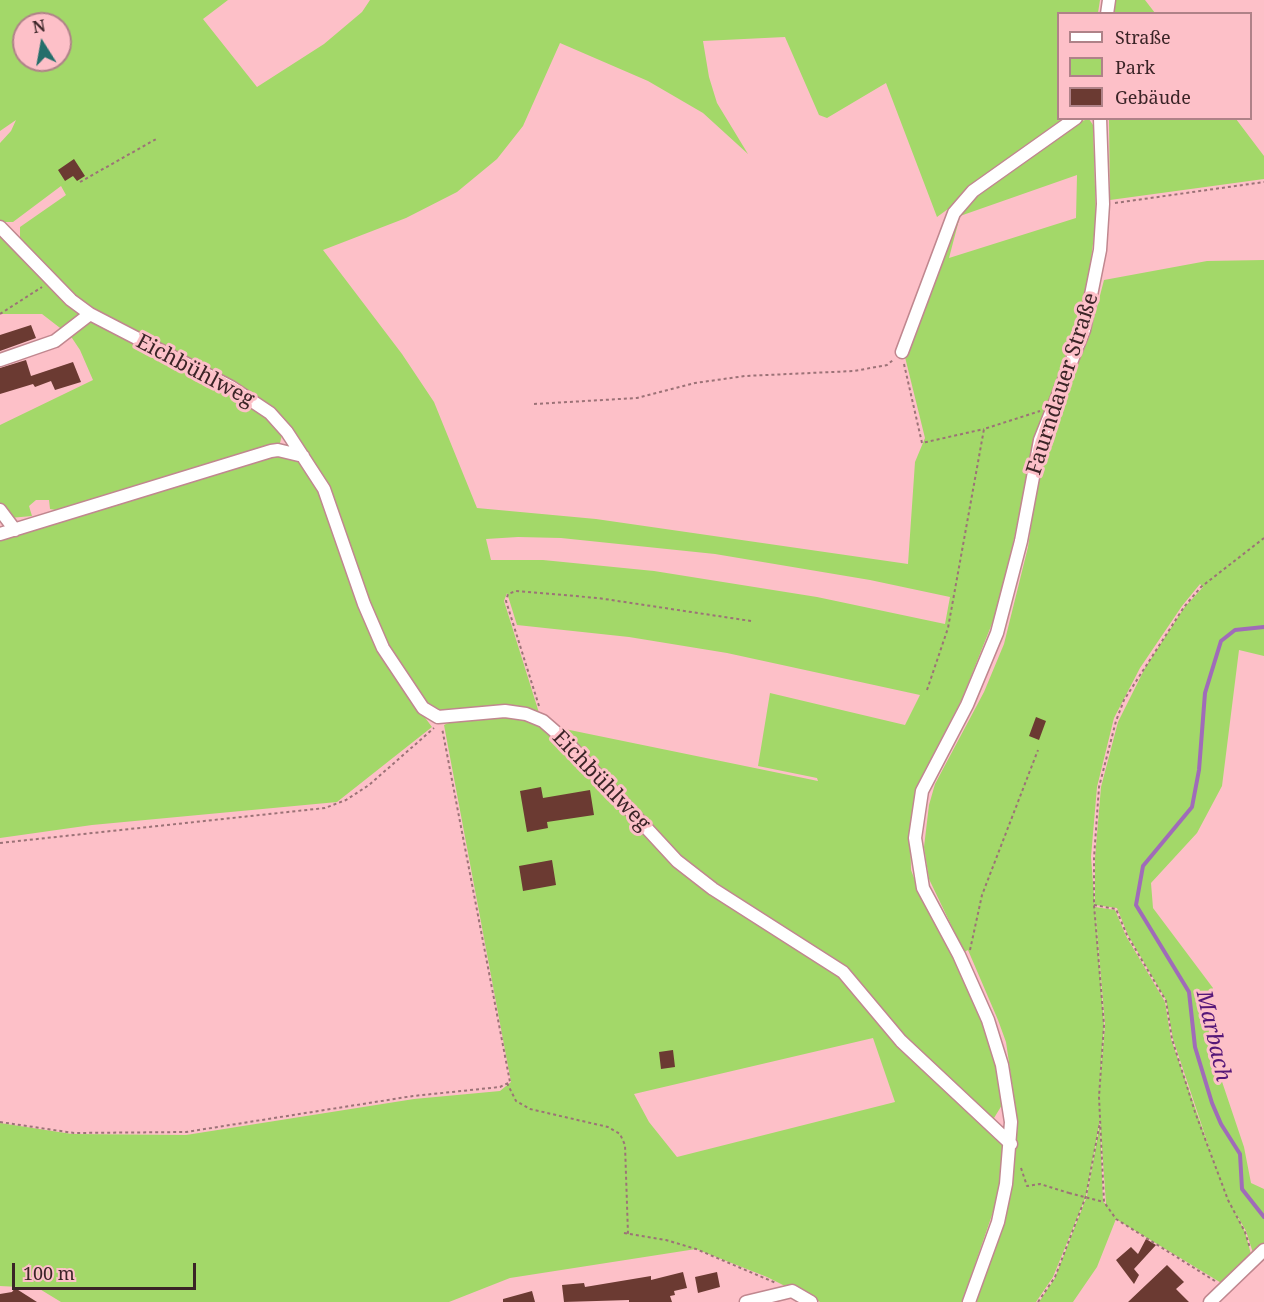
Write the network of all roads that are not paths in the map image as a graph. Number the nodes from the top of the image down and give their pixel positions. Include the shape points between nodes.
1 (1073, 120) edge
2 (1100, 120) edge
3 (0, 227) edge
4 (90, 314) junction
5 (902, 352) road end
6 (0, 360) edge
7 (303, 456) junction
8 (0, 510) edge
9 (15, 530) junction
10 (0, 534) edge
11 (1011, 1144) junction
12 (1264, 1250) edge
13 (746, 1302) edge
14 (811, 1302) edge
15 (969, 1302) edge
16 (1210, 1302) edge

1 - 5 street via 973,191 954,213
2 - 11 street, Faurndauer Straße via 1100,250 1084,330 1040,440 1004,611 984,670 929,773 918,812 915,853 923,888 979,997 1002,1065
3 - 4 street, Eichbühlweg
4 - 6 street via 54,341
4 - 7 street, Eichbühlweg via 251,398 270,412
7 - 9 street via 271,451
7 - 11 street, Eichbühlweg via 324,489 383,648 423,708 438,717 505,711 543,721 677,861 713,889 843,972 901,1041
8 - 9 street
9 - 10 street
11 - 15 street, Faurndauer Straße via 998,1222
12 - 16 street
13 - 14 street via 792,1291

